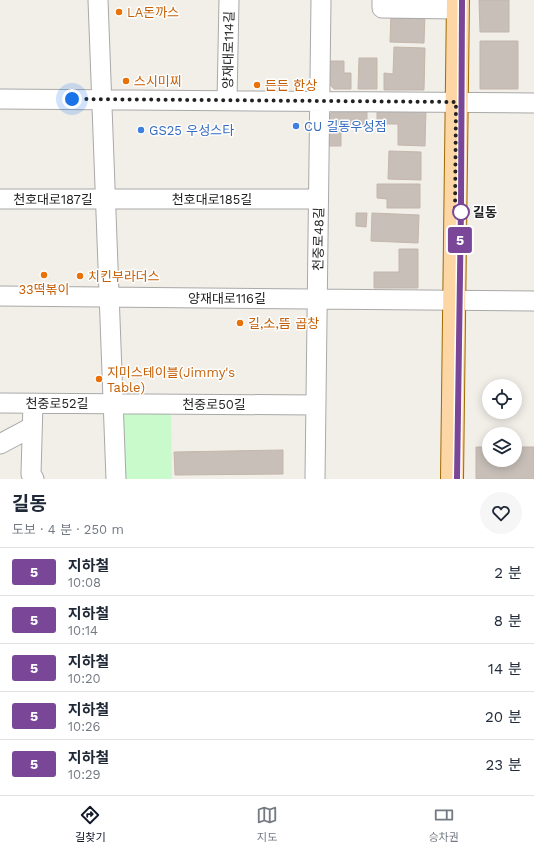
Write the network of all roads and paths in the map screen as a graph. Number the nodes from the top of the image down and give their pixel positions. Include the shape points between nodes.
1 (98, 0) edge
2 (229, 0) edge
3 (321, 0) edge
4 (382, 0) edge
5 (458, 5) edge
6 (0, 99) edge
7 (101, 100) junction
8 (227, 101) junction
9 (320, 102) junction
10 (456, 102) junction
11 (534, 104) edge
12 (0, 199) edge
13 (106, 199) junction
14 (318, 199) junction
15 (0, 296) edge
16 (109, 297) junction
17 (317, 298) junction
18 (454, 300) junction
19 (534, 301) edge
20 (0, 403) edge
21 (33, 403) junction
22 (113, 404) junction
23 (315, 405) junction
24 (32, 427) junction
25 (0, 444) edge
26 (34, 479) edge
27 (116, 479) edge
28 (315, 479) edge
29 (452, 479) edge

1 - 7 street
2 - 8 street, 양재대로114길
3 - 9 street, 천중로48길
4 - 5 street via 382,8
5 - 10 main road
6 - 7 street, 양재대로114길
7 - 8 street, 양재대로114길
7 - 13 street
8 - 9 street, 양재대로114길
9 - 10 street, 양재대로114길
9 - 14 street, 천중로48길
10 - 11 street, 양재대로114길
10 - 18 main road
12 - 13 street, 천호대로187길
13 - 14 street, 천호대로185길
13 - 16 street
14 - 17 street, 천중로48길
15 - 16 street, 양재대로116길
16 - 17 street, 양재대로116길
16 - 22 street
17 - 18 street, 양재대로116길
17 - 23 street, 천중로48길
18 - 19 street, 양재대로116길
18 - 29 main road
20 - 21 street, 천중로52길
21 - 22 street, 천중로52길
21 - 24 street
22 - 23 street, 천중로50길
22 - 27 street
23 - 28 street, 천중로48길
24 - 25 street, 천중로52길
24 - 26 street via 31,474

